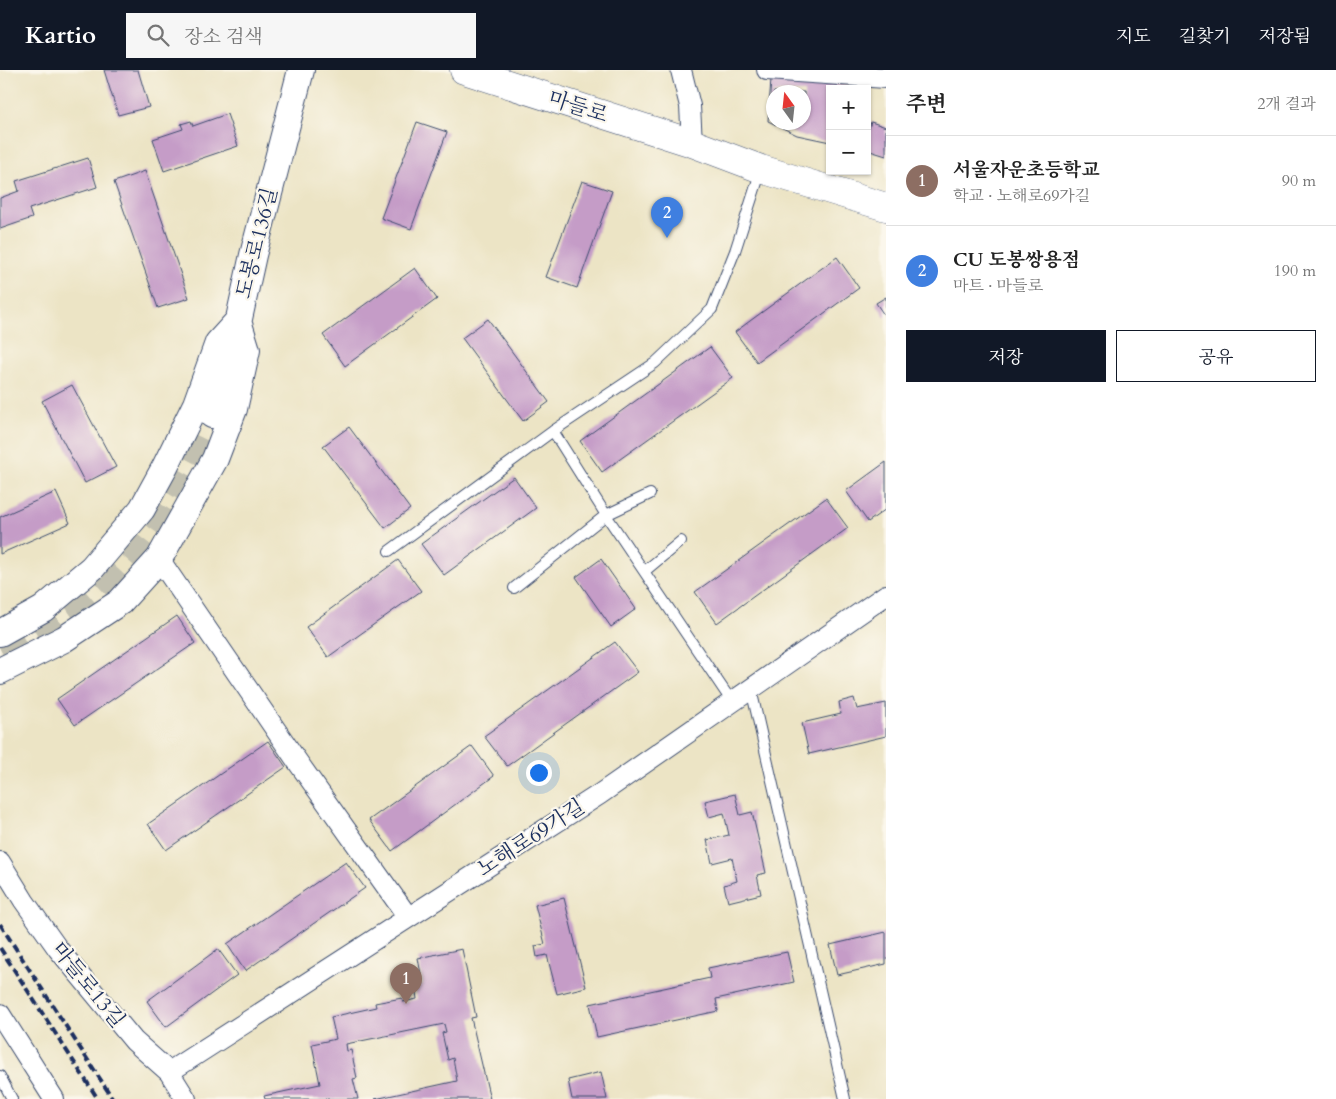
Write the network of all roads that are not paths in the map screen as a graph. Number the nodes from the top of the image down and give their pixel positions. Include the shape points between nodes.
1 (301, 70) edge
2 (464, 70) edge
3 (682, 70) edge
4 (767, 70) edge
5 (886, 78) edge
6 (692, 143) junction
7 (761, 169) junction
8 (886, 207) edge
9 (238, 322) junction
10 (212, 415) tunnel mouth
11 (553, 431) junction
12 (650, 494) dead end
13 (606, 516) junction
14 (681, 541) dead end
15 (389, 550) dead end
16 (159, 559) junction
17 (645, 571) junction
18 (514, 588) dead end
19 (886, 595) edge
20 (43, 609) junction
21 (0, 633) edge
22 (64, 639) junction
23 (0, 671) edge
24 (751, 688) junction
25 (732, 702) junction
26 (0, 862) edge
27 (408, 917) junction
28 (0, 1014) edge
29 (169, 1072) junction
30 (0, 1076) edge
31 (12, 1099) edge
32 (54, 1099) edge
33 (186, 1099) edge
34 (845, 1099) edge

1 - 9 street, 도봉로136길
2 - 6 main road, 마들로
3 - 6 street via 690,106
4 - 5 street
6 - 7 main road, 마들로
7 - 8 main road, 마들로
7 - 11 lane via 735,251 712,309 655,363
9 - 10 street, 도봉로136길
9 - 16 street via 247,350 234,409 215,459
9 - 20 street via 218,343 196,404 142,508 92,568
11 - 13 lane
11 - 15 lane
12 - 13 lane
13 - 17 lane
13 - 18 lane
14 - 17 lane
16 - 22 street via 120,602
16 - 27 street
17 - 25 lane
19 - 24 street, 노해로69가길
20 - 21 street
20 - 22 street via 38,620 41,630 48,636
22 - 23 street
24 - 25 street, 노해로69가길
24 - 34 lane
25 - 27 street, 노해로69가길 via 600,794
26 - 29 street, 마들로13길 via 58,949 134,1041
27 - 29 street, 노해로69가길
28 - 32 street
29 - 33 street, 마들로13길
30 - 31 lane

